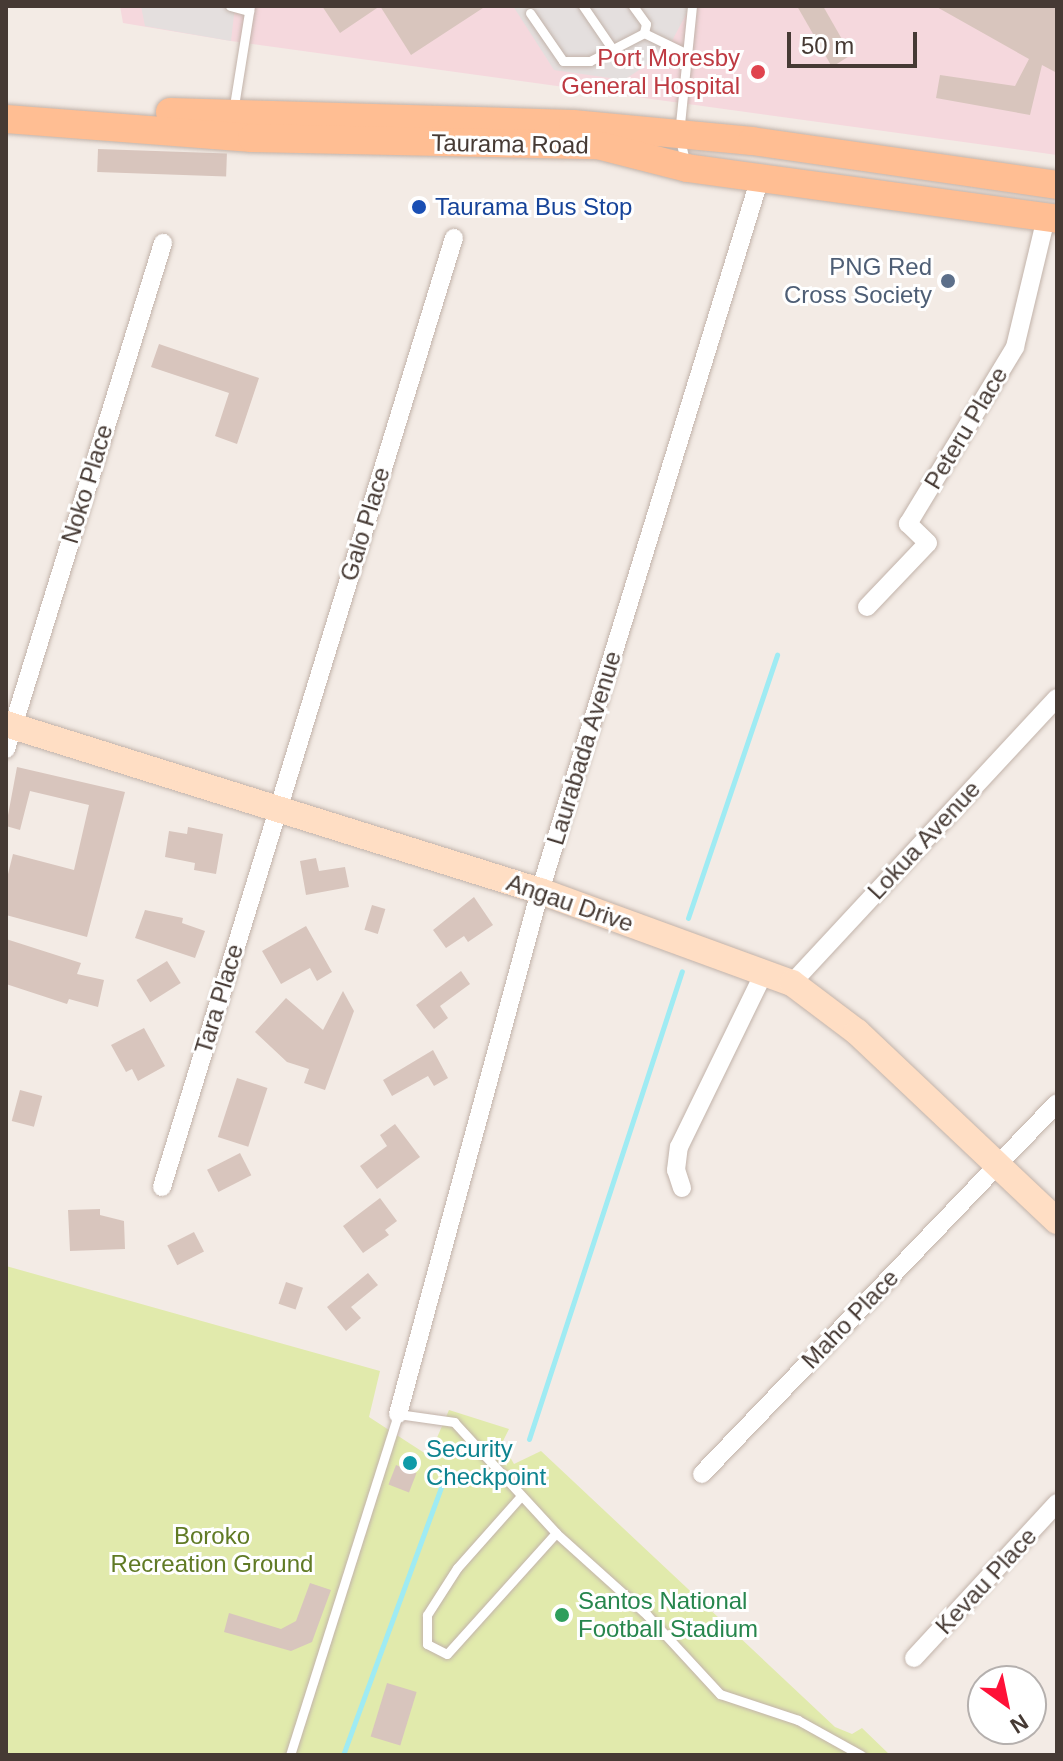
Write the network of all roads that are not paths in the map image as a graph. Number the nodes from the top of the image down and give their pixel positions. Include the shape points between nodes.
1 (230, 6) edge
2 (583, 6) edge
3 (633, 6) edge
4 (692, 6) edge
5 (250, 9) edge
6 (530, 13) dead end
7 (644, 33) junction
8 (613, 50) junction
9 (685, 53) junction
10 (6, 104) edge
11 (233, 116) junction
12 (6, 119) edge
13 (679, 134) junction
14 (252, 138) junction
15 (687, 168) junction
16 (760, 178) junction
17 (1057, 185) edge
18 (1051, 218) edge
19 (454, 238) dead end
20 (163, 243) dead end
21 (867, 607) dead end
22 (1057, 698) edge
23 (8, 733) edge
24 (276, 811) junction
25 (540, 891) junction
26 (765, 971) junction
27 (792, 983) junction
28 (1057, 1103) edge
29 (997, 1165) junction
30 (162, 1187) dead end
31 (682, 1188) dead end
32 (1057, 1221) edge
33 (398, 1414) junction
34 (702, 1474) dead end
35 (521, 1496) junction
36 (1057, 1503) edge
37 (556, 1533) junction
38 (914, 1658) dead end
39 (290, 1755) edge
40 (861, 1755) edge

1 - 5 lane
2 - 8 lane
3 - 7 lane via 646,24
4 - 9 lane
5 - 11 lane
6 - 8 lane via 563,61 590,61
7 - 8 lane
7 - 9 lane
9 - 13 lane
10 - 11 main road, Taurama Road
11 - 13 main road, Taurama Road via 573,124
11 - 14 lane via 229,123
12 - 14 main road, Taurama Road
13 - 15 lane
13 - 17 main road, Taurama Road
14 - 15 main road, Taurama Road via 597,145
15 - 16 main road, Taurama Road
16 - 18 main road, Taurama Road
16 - 25 street, Laurabada Avenue
18 - 21 street, Peteru Place via 1015,347 908,524 928,543
19 - 24 street, Galo Place
20 - 23 street, Noko Place
22 - 27 street, Lokua Avenue
23 - 24 street, Angau Drive
24 - 25 street, Angau Drive
24 - 30 street, Tara Place
25 - 26 street, Angau Drive
25 - 33 street, Laurabada Avenue
26 - 27 street, Angau Drive
26 - 31 street via 679,1147 676,1170
27 - 29 street, Angau Drive via 857,1032
28 - 29 street, Maho Place
29 - 32 street, Angau Drive
29 - 34 street, Maho Place
33 - 35 lane via 454,1422
33 - 39 lane
35 - 37 lane
35 - 37 lane via 457,1568 427,1615 427,1644 447,1654
36 - 38 street, Kevau Place
37 - 40 lane via 647,1615 720,1694 798,1720

